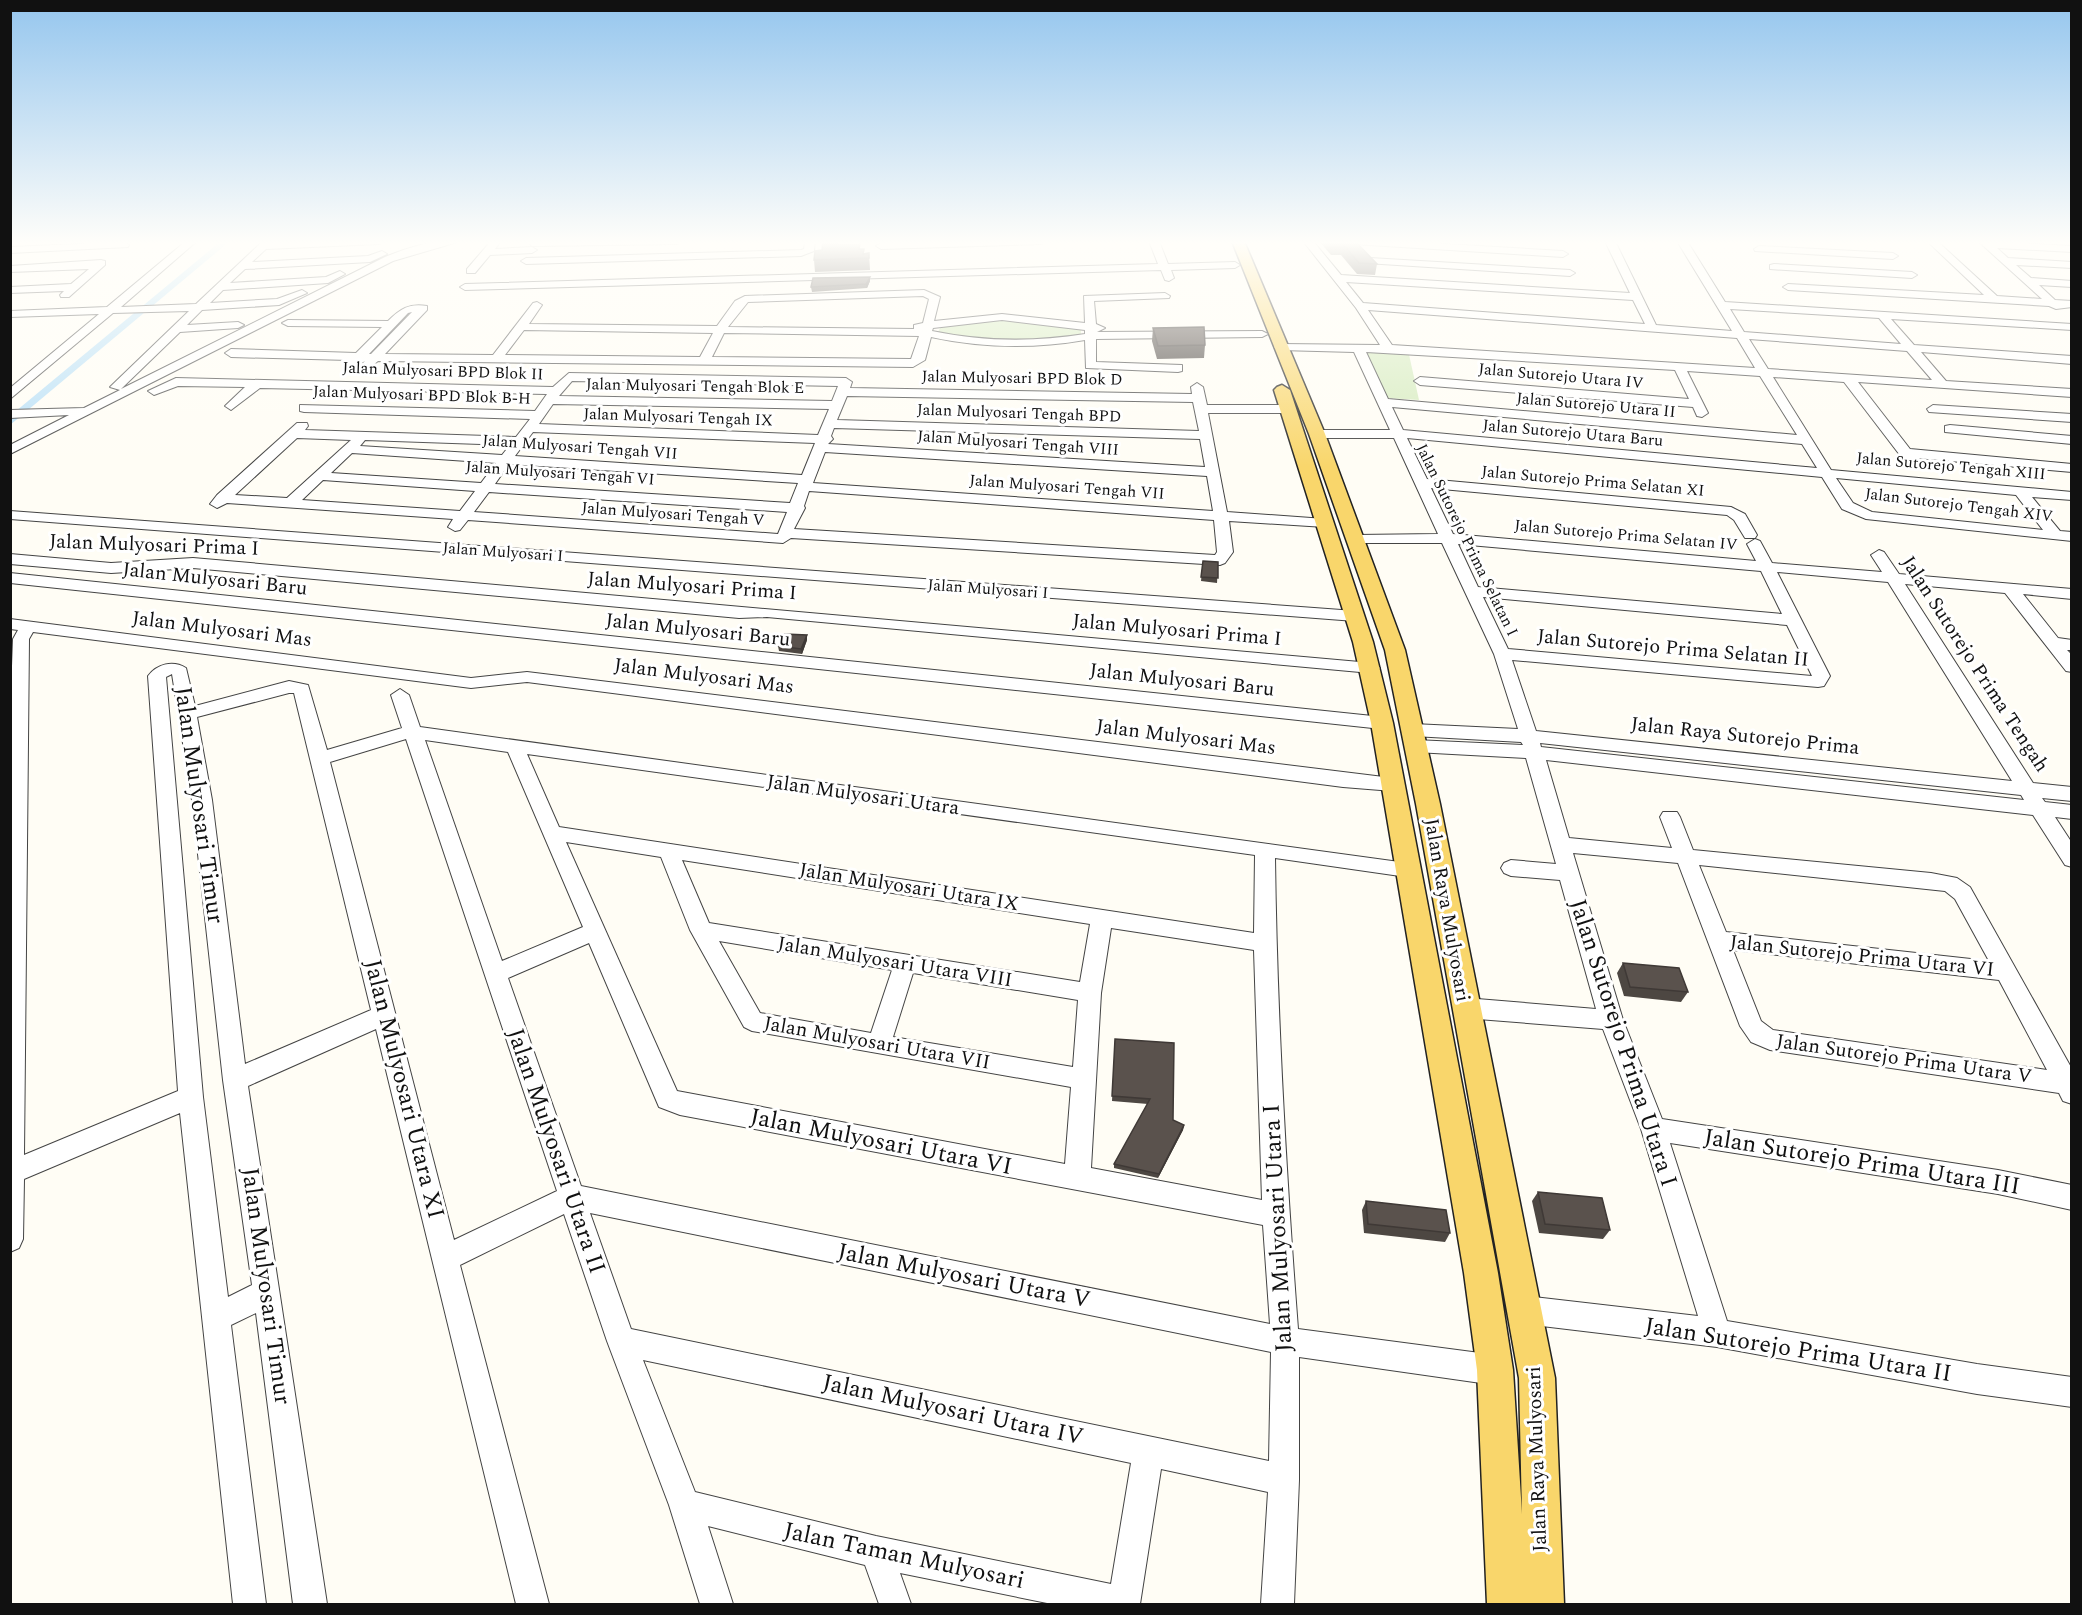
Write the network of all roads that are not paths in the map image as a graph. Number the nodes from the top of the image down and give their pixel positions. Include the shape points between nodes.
1 (106, 316) edge
2 (188, 316) edge
3 (277, 316) edge
4 (299, 316) edge
5 (399, 316) edge
6 (415, 316) edge
7 (529, 316) edge
8 (730, 316) edge
9 (930, 316) edge
10 (1090, 316) edge
11 (1260, 316) edge
12 (1367, 316) edge
13 (1498, 316) edge
14 (1646, 316) edge
15 (1730, 316) edge
16 (1883, 316) edge
17 (1904, 316) edge
18 (288, 322) junction
19 (391, 324) junction
20 (523, 324) junction
21 (238, 325) dead end
22 (2072, 327) edge
23 (723, 328) junction
24 (1652, 328) junction
25 (175, 329) junction
26 (928, 330) junction
27 (1091, 332) junction
28 (1267, 336) junction
29 (1742, 336) junction
30 (1358, 348) junction
31 (1388, 348) junction
32 (1410, 349) junction
33 (1911, 349) junction
34 (359, 357) junction
35 (376, 357) junction
36 (496, 359) junction
37 (2072, 360) edge
38 (704, 361) junction
39 (1680, 367) junction
40 (1178, 368) dead end
41 (344, 371) dead end
42 (361, 371) dead end
43 (1763, 372) junction
44 (1848, 378) junction
45 (1420, 381) junction
46 (1909, 381) junction
47 (258, 383) junction
48 (328, 384) junction
49 (1942, 384) junction
50 (348, 385) junction
51 (116, 387) dead end
52 (844, 392) junction
53 (2072, 393) edge
54 (10, 395) edge
55 (553, 395) junction
56 (146, 396) dead end
57 (1199, 398) junction
58 (1386, 403) junction
59 (1698, 404) junction
60 (839, 405) junction
61 (231, 406) dead end
62 (1427, 406) junction
63 (96, 408) junction
64 (304, 408) junction
65 (321, 408) junction
66 (1933, 409) junction
67 (10, 414) edge
68 (539, 415) junction
69 (2072, 418) edge
70 (292, 420) dead end
71 (1303, 422) junction
72 (832, 424) junction
73 (530, 428) junction
74 (1950, 429) junction
75 (1711, 432) junction
76 (1398, 433) junction
77 (293, 434) junction
78 (1205, 435) junction
79 (363, 437) junction
80 (1804, 440) dead end
81 (2072, 440) edge
82 (520, 441) junction
83 (824, 443) junction
84 (349, 449) junction
85 (10, 450) edge
86 (1905, 453) junction
87 (505, 460) junction
88 (1977, 460) junction
89 (2072, 468) edge
90 (1212, 472) junction
91 (1826, 472) junction
92 (319, 476) junction
93 (1929, 482) junction
94 (1421, 483) junction
95 (808, 484) junction
96 (486, 486) junction
97 (2020, 491) junction
98 (2072, 496) edge
99 (290, 503) junction
100 (798, 508) junction
101 (10, 515) edge
102 (1221, 516) junction
103 (459, 522) junction
104 (1325, 523) junction
105 (788, 533) junction
106 (2055, 535) junction
107 (2072, 537) edge
108 (1446, 538) junction
109 (1356, 539) junction
110 (1879, 555) dead end
111 (10, 559) edge
112 (1764, 565) junction
113 (10, 578) edge
114 (1892, 578) junction
115 (2010, 589) junction
116 (1472, 591) junction
117 (2072, 594) edge
118 (1377, 596) junction
119 (1351, 603) junction
120 (1791, 620) junction
121 (19, 625) edge
122 (2053, 643) junction
123 (2072, 645) edge
124 (1502, 654) junction
125 (2072, 667) edge
126 (1371, 669) junction
127 (400, 695) dead end
128 (189, 713) junction
129 (1382, 723) junction
130 (411, 732) junction
131 (1414, 738) junction
132 (1531, 744) junction
133 (514, 745) junction
134 (322, 758) junction
135 (1393, 784) junction
136 (2029, 789) junction
137 (2072, 794) edge
138 (202, 800) junction
139 (2039, 809) junction
140 (169, 811) junction
141 (2072, 812) edge
142 (1671, 817) dead end
143 (554, 833) junction
144 (1560, 844) junction
145 (668, 850) junction
146 (1265, 851) junction
147 (1685, 855) junction
148 (14, 856) edge
149 (2072, 860) edge
150 (1510, 868) dead end
151 (1407, 869) junction
152 (1568, 873) junction
153 (1102, 917) junction
154 (701, 930) junction
155 (596, 931) junction
156 (1719, 940) junction
157 (1265, 944) junction
158 (905, 963) junction
159 (2005, 972) junction
160 (494, 974) junction
161 (1090, 993) junction
162 (1465, 1008) junction
163 (383, 1015) junction
164 (1611, 1020) junction
165 (879, 1044) junction
166 (1084, 1079) junction
167 (235, 1080) junction
168 (1446, 1086) junction
169 (2069, 1088) edge
170 (1481, 1089) junction
171 (191, 1098) junction
172 (1653, 1129) junction
173 (11, 1173) edge
174 (1077, 1179) junction
175 (573, 1197) junction
176 (2072, 1198) edge
177 (1275, 1215) junction
178 (10, 1239) edge
179 (447, 1257) junction
180 (267, 1292) junction
181 (1525, 1310) junction
182 (218, 1317) junction
183 (1716, 1333) junction
184 (621, 1341) junction
185 (1285, 1341) junction
186 (1495, 1370) junction
187 (2072, 1392) edge
188 (1148, 1451) junction
189 (1284, 1480) junction
190 (685, 1505) junction
191 (876, 1552) junction
192 (1124, 1604) edge
193 (249, 1605) edge
194 (310, 1605) edge
195 (532, 1605) edge
196 (716, 1605) edge
197 (896, 1605) edge
198 (1278, 1605) edge
199 (1507, 1605) edge
200 (1544, 1605) edge

1 - 54 street
2 - 25 street
3 - 63 street
4 - 18 street
5 - 19 street
6 - 35 street
7 - 20 street
8 - 23 street
9 - 26 street
10 - 27 street
11 - 28 main road, Jalan Raya Mulyosari
12 - 31 street
13 - 24 street
14 - 24 street
15 - 29 street, Jalan Sutorejo Tengah XIV
16 - 33 street
17 - 22 street
18 - 19 street
18 - 34 street via 227,355
19 - 34 street
20 - 23 street
20 - 36 street
21 - 25 street
23 - 26 street
23 - 38 street
24 - 29 street
25 - 51 street
26 - 27 street via 957,320 1002,317
26 - 27 street via 960,341 1004,345 1054,342
26 - 38 street via 919,360 913,363
27 - 28 street
27 - 40 street via 1091,366
28 - 30 street
28 - 71 main road, Jalan Raya Mulyosari
29 - 33 street
29 - 43 street, Jalan Sutorejo Tengah XIV
30 - 31 street
30 - 58 street, Jalan Sutorejo Prima Selatan I
31 - 32 street
32 - 39 street
32 - 45 street
33 - 37 street
33 - 49 street
34 - 35 street
34 - 41 street
35 - 36 street
35 - 42 street
36 - 38 street
39 - 43 street
39 - 59 street
43 - 44 street
43 - 91 street, Jalan Sutorejo Tengah XIV
44 - 46 street
44 - 86 street
45 - 59 street, Jalan Sutorejo Utara IV
45 - 62 street
46 - 49 street
46 - 66 street
47 - 48 street, Jalan Mulyosari BPD Blok II
47 - 56 street, Jalan Mulyosari BPD Blok II via 169,383
47 - 61 street
48 - 50 street, Jalan Mulyosari BPD Blok II
48 - 64 street, Jalan Mulyosari BPD Blok II
49 - 53 street
50 - 55 street, Jalan Mulyosari BPD Blok II
50 - 65 street
52 - 55 street via 845,381 574,376
52 - 57 street, Jalan Mulyosari BPD Blok D
52 - 60 street
55 - 60 street, Jalan Mulyosari Tengah Blok E
55 - 68 street
57 - 71 street, Jalan Mulyosari BPD Blok D
57 - 78 street
58 - 62 street, Jalan Sutorejo Utara II
58 - 76 street, Jalan Sutorejo Prima Selatan I
59 - 75 street
60 - 72 street
62 - 75 street, Jalan Sutorejo Utara II
63 - 67 street
63 - 85 street
64 - 65 street, Jalan Mulyosari BPD Blok B-H
64 - 70 street, Jalan Mulyosari BPD Blok II
65 - 68 street, Jalan Mulyosari BPD Blok B-H
65 - 77 street
66 - 69 street
66 - 74 street
68 - 73 street
71 - 76 street, Jalan Sutorejo Utara Baru
71 - 104 main road, Jalan Raya Mulyosari
71 - 109 main road, Jalan Raya Mulyosari
72 - 78 street, Jalan Mulyosari Tengah BPD
72 - 83 street
73 - 82 street
73 - 83 street, Jalan Mulyosari Tengah IX
74 - 81 street
74 - 88 street
75 - 80 street, Jalan Sutorejo Utara II
76 - 91 street, Jalan Sutorejo Utara Baru
76 - 94 street, Jalan Sutorejo Prima Selatan I
77 - 79 street
77 - 99 street, Jalan Mulyosari Tengah V via 219,502
78 - 90 street
79 - 82 street
79 - 84 street
82 - 87 street
83 - 90 street, Jalan Mulyosari Tengah VIII
83 - 95 street
84 - 87 street, Jalan Mulyosari Tengah VII
84 - 92 street
86 - 88 street
86 - 93 street
87 - 95 street, Jalan Mulyosari Tengah VII
87 - 96 street
88 - 89 street
90 - 102 street
91 - 93 street, Jalan Sutorejo Tengah XIII
91 - 106 street, Jalan Sutorejo Tengah XIV via 1843,504 1862,514
92 - 96 street, Jalan Mulyosari Tengah VI
92 - 99 street
93 - 97 street, Jalan Sutorejo Tengah XIII
94 - 108 street, Jalan Sutorejo Prima Selatan I
94 - 112 street, Jalan Sutorejo Prima Selatan XI via 1731,511 1740,517
95 - 100 street
95 - 102 street, Jalan Mulyosari Tengah VII
96 - 100 street, Jalan Mulyosari Tengah VI
96 - 103 street
97 - 98 street, Jalan Sutorejo Tengah XIII
97 - 106 street
99 - 103 street, Jalan Mulyosari Tengah V
100 - 105 street
101 - 119 street, Jalan Mulyosari I
102 - 104 street, Jalan Mulyosari Tengah VII
102 - 105 street, Jalan Mulyosari Tengah V via 1224,556 1214,561
103 - 105 street, Jalan Mulyosari Tengah V via 782,540
104 - 119 main road, Jalan Raya Mulyosari
106 - 107 street, Jalan Sutorejo Tengah XIV
108 - 109 street, Jalan Sutorejo Prima Selatan IV
108 - 112 street, Jalan Sutorejo Prima Selatan IV
108 - 116 street, Jalan Sutorejo Prima Selatan I
109 - 118 main road, Jalan Raya Mulyosari
110 - 114 street, Jalan Sutorejo Prima Tengah
111 - 126 street, Jalan Mulyosari Prima I via 111,568 193,563
112 - 114 street, Jalan Sutorejo Prima Selatan IV
112 - 120 street, Jalan Sutorejo Prima Selatan II
113 - 129 street, Jalan Mulyosari Baru
114 - 115 street, Jalan Sutorejo Prima Selatan IV
114 - 136 street, Jalan Sutorejo Prima Tengah
115 - 117 street, Jalan Sutorejo Prima Selatan IV
115 - 122 street
116 - 120 street
116 - 124 street, Jalan Sutorejo Prima Selatan I
118 - 119 main road
118 - 131 main road, Jalan Raya Mulyosari via 1395,650
119 - 126 main road, Jalan Raya Mulyosari
120 - 124 street, Jalan Sutorejo Prima Selatan II via 1821,676 1818,681
121 - 135 street, Jalan Mulyosari Mas via 471,683 527,677
121 - 148 street
122 - 123 street
122 - 125 street
124 - 132 street, Jalan Sutorejo Prima Selatan I
126 - 129 main road, Jalan Raya Mulyosari
127 - 130 street, Jalan Mulyosari Utara II
128 - 134 street, Jalan Mulyosari Utara XI via 299,687
128 - 138 street, Jalan Mulyosari Timur
128 - 140 street, Jalan Mulyosari Timur via 179,669 162,671 157,676
129 - 135 main road, Jalan Raya Mulyosari
130 - 133 street, Jalan Mulyosari Utara
130 - 134 street, Jalan Mulyosari Utara
130 - 160 street, Jalan Mulyosari Utara II
131 - 132 street, Jalan Raya Sutorejo Prima
131 - 162 main road, Jalan Raya Mulyosari
132 - 136 street, Jalan Raya Sutorejo Prima
132 - 139 street, Jalan Raya Sutorejo Prima
132 - 144 street, Jalan Sutorejo Prima Utara I
133 - 143 street, Jalan Mulyosari Utara VI
133 - 146 street, Jalan Mulyosari Utara
134 - 163 street, Jalan Mulyosari Utara XI
135 - 151 main road, Jalan Raya Mulyosari
136 - 137 street, Jalan Raya Sutorejo Prima
136 - 139 street, Jalan Sutorejo Prima Tengah
138 - 140 street
138 - 167 street, Jalan Mulyosari Timur
139 - 141 street, Jalan Raya Sutorejo Prima
139 - 149 street, Jalan Sutorejo Prima Tengah
140 - 171 street, Jalan Mulyosari Timur
142 - 147 street, Jalan Sutorejo Prima Utara V
143 - 145 street, Jalan Mulyosari Utara IX
143 - 155 street, Jalan Mulyosari Utara VI
144 - 147 street
144 - 152 street, Jalan Sutorejo Prima Utara I
145 - 153 street, Jalan Mulyosari Utara IX
145 - 154 street, Jalan Mulyosari Utara VII
146 - 151 street, Jalan Mulyosari Utara
146 - 157 street, Jalan Mulyosari Utara I
147 - 156 street, Jalan Sutorejo Prima Utara V
147 - 159 street via 1950,884 1963,892
148 - 173 street
150 - 152 street
151 - 168 main road, Jalan Raya Mulyosari
152 - 164 street, Jalan Sutorejo Prima Utara I
153 - 157 street, Jalan Mulyosari Utara IX
153 - 161 street
154 - 158 street, Jalan Mulyosari Utara VIII
154 - 165 street, Jalan Mulyosari Utara VII via 752,1020
155 - 160 street
155 - 174 street, Jalan Mulyosari Utara VI via 668,1099
156 - 159 street, Jalan Sutorejo Prima Utara VI
156 - 169 street, Jalan Sutorejo Prima Utara V via 1752,1026 1763,1038
157 - 177 street, Jalan Mulyosari Utara I
158 - 161 street, Jalan Mulyosari Utara VIII
158 - 165 street
159 - 169 street
160 - 175 street, Jalan Mulyosari Utara II
161 - 166 street
162 - 164 street
162 - 170 main road, Jalan Raya Mulyosari
163 - 167 street
163 - 179 street, Jalan Mulyosari Utara XI
164 - 172 street, Jalan Sutorejo Prima Utara I
165 - 166 street, Jalan Mulyosari Utara VII
166 - 174 street
167 - 180 street, Jalan Mulyosari Timur
168 - 170 main road
168 - 186 main road, Jalan Raya Mulyosari
170 - 181 main road, Jalan Raya Mulyosari
171 - 173 street
171 - 182 street, Jalan Mulyosari Timur
172 - 176 street, Jalan Sutorejo Prima Utara III via 1998,1182
172 - 183 street, Jalan Sutorejo Prima Utara I
173 - 178 street
174 - 177 street, Jalan Mulyosari Utara VI
175 - 179 street
175 - 184 street, Jalan Mulyosari Utara II
175 - 185 street, Jalan Mulyosari Utara V
177 - 185 street, Jalan Mulyosari Utara I
179 - 195 street, Jalan Mulyosari Utara XI
180 - 182 street
180 - 194 street, Jalan Mulyosari Timur
181 - 183 street, Jalan Sutorejo Prima Utara II
181 - 200 main road, Jalan Raya Mulyosari via 1537,1378
182 - 193 street, Jalan Mulyosari Timur
183 - 187 street, Jalan Sutorejo Prima Utara II
184 - 188 street, Jalan Mulyosari Utara IV
184 - 190 street, Jalan Mulyosari Utara II
185 - 186 street, Jalan Mulyosari Utara V
185 - 189 street, Jalan Mulyosari Utara I
186 - 199 main road, Jalan Raya Mulyosari
188 - 189 street, Jalan Mulyosari Utara IV
188 - 192 street
189 - 198 street, Jalan Mulyosari Utara I
190 - 191 street, Jalan Taman Mulyosari
190 - 196 street, Jalan Mulyosari Utara II
191 - 192 street, Jalan Taman Mulyosari
191 - 197 street

